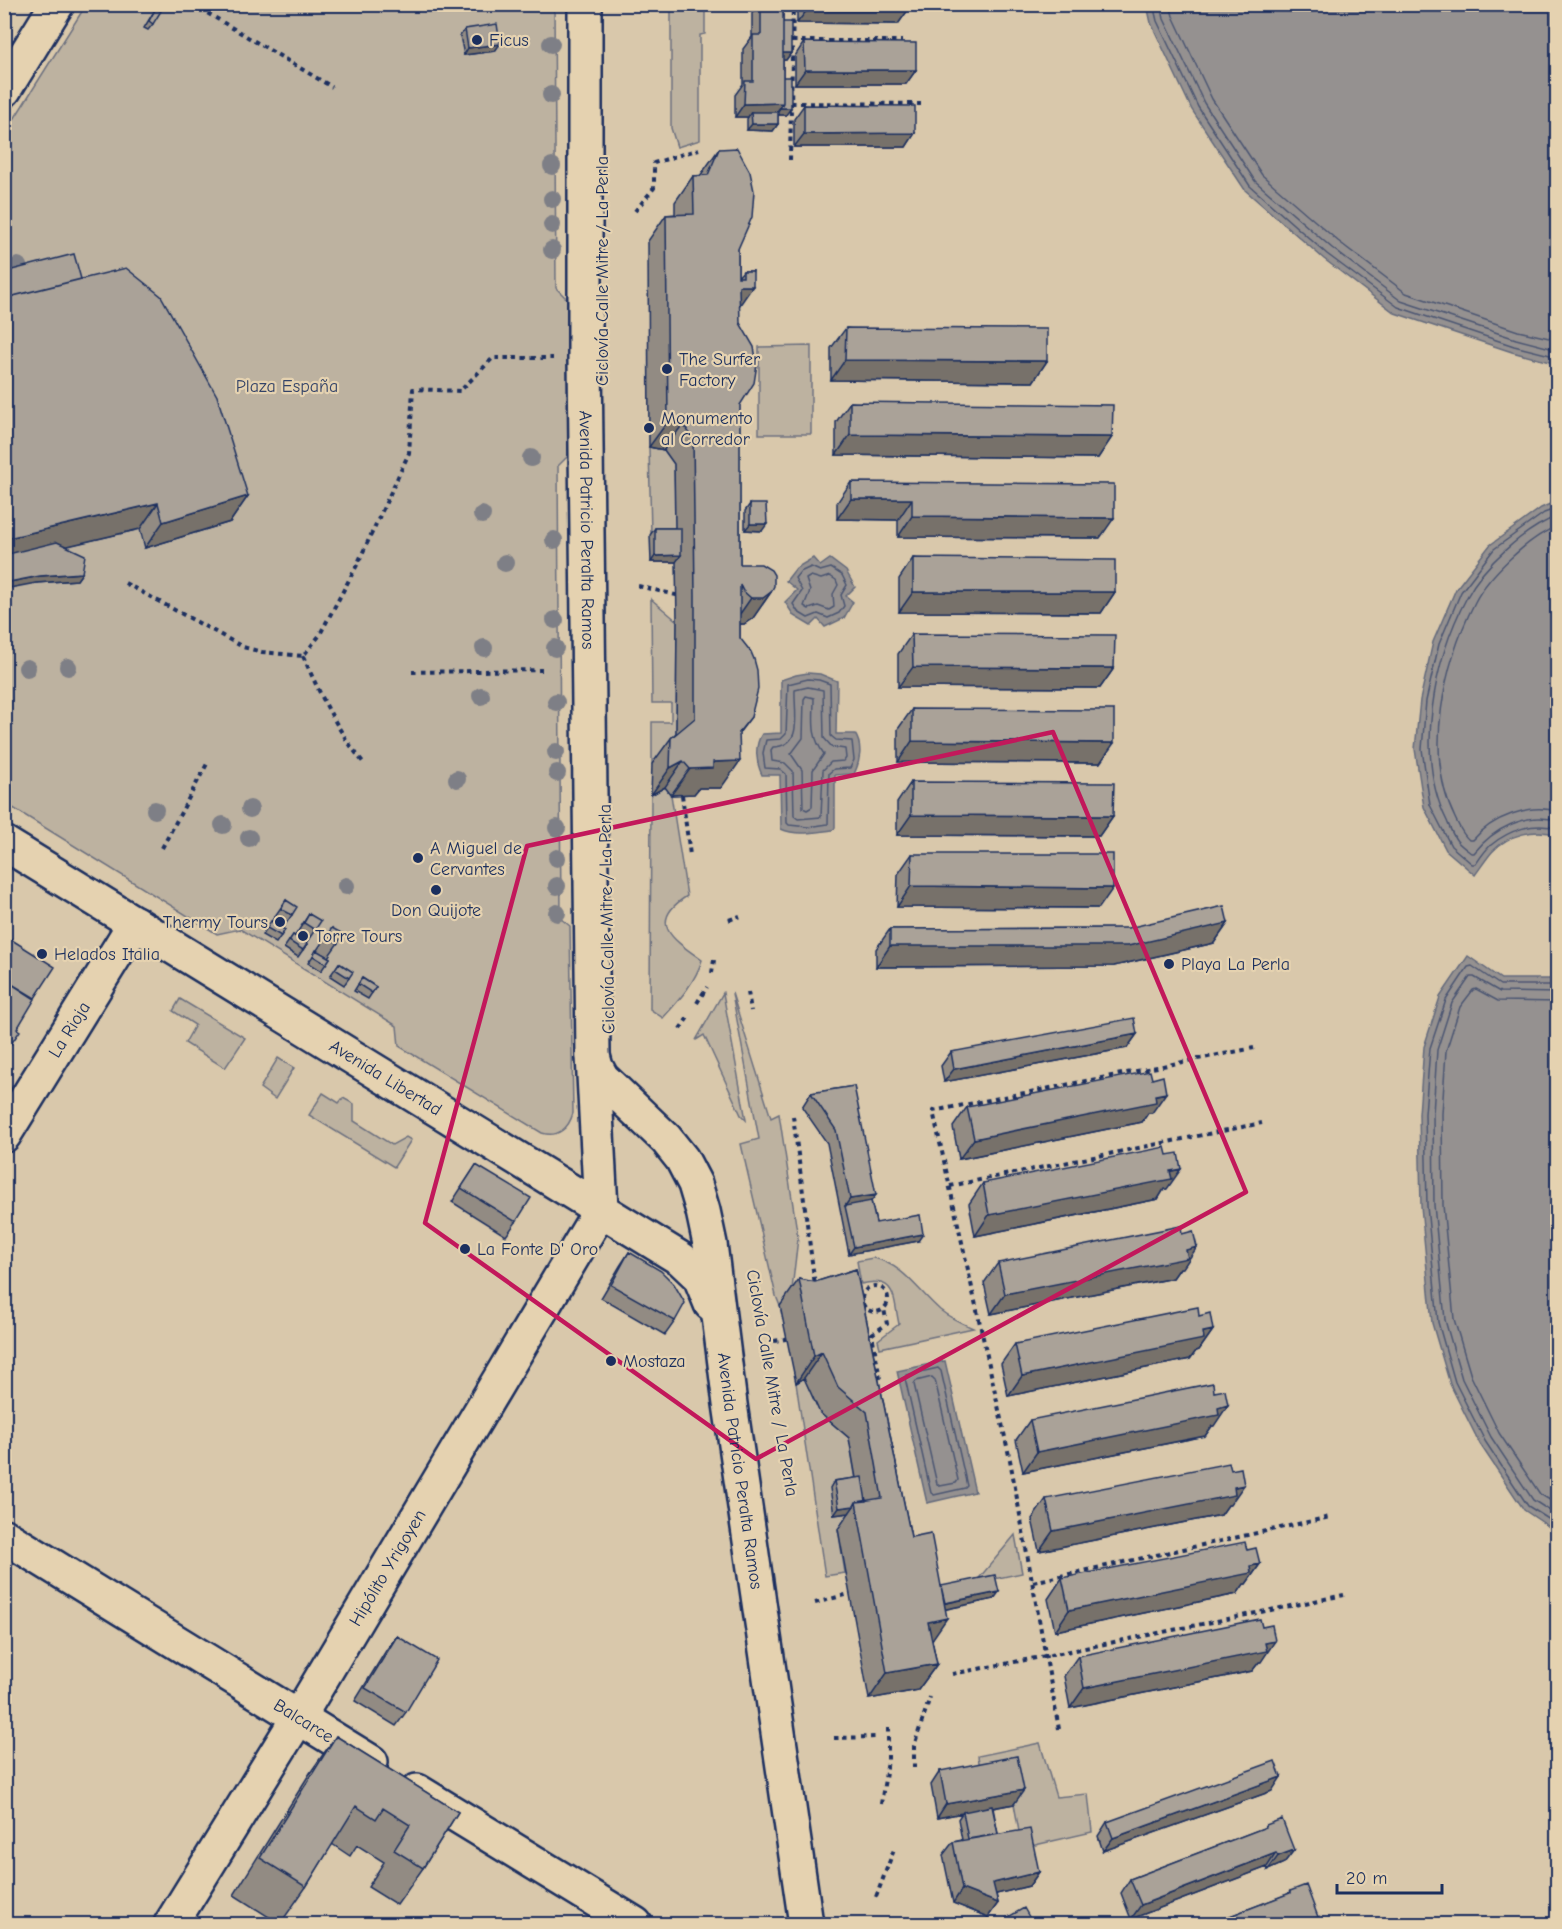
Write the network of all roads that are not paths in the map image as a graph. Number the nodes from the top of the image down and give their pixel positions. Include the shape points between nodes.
1 (57, 4) edge
2 (585, 4) edge
3 (4, 90) edge
4 (4, 843) edge
5 (135, 923) junction
6 (592, 1056) junction
7 (4, 1135) edge
8 (601, 1209) junction
9 (722, 1349) junction
10 (4, 1536) edge
11 (298, 1718) junction
12 (171, 1924) edge
13 (635, 1924) edge
14 (806, 1924) edge

1 - 3 main road
2 - 6 main road, Avenida Patricio Peralta Ramos
4 - 5 main road, Avenida Libertad
5 - 7 main road, La Rioja
5 - 8 main road, Avenida Libertad
6 - 8 main road, Avenida Patricio Peralta Ramos
6 - 9 main road, Avenida Patricio Peralta Ramos via 602,1078 666,1139 695,1184 710,1244
8 - 9 main road, Avenida Libertad via 681,1259 695,1272 711,1301
8 - 11 main road, Hipólito Yrigoyen
9 - 14 main road, Avenida Patricio Peralta Ramos
10 - 11 main road, Balcarce
11 - 12 main road, Hipólito Yrigoyen
11 - 13 main road, Balcarce

